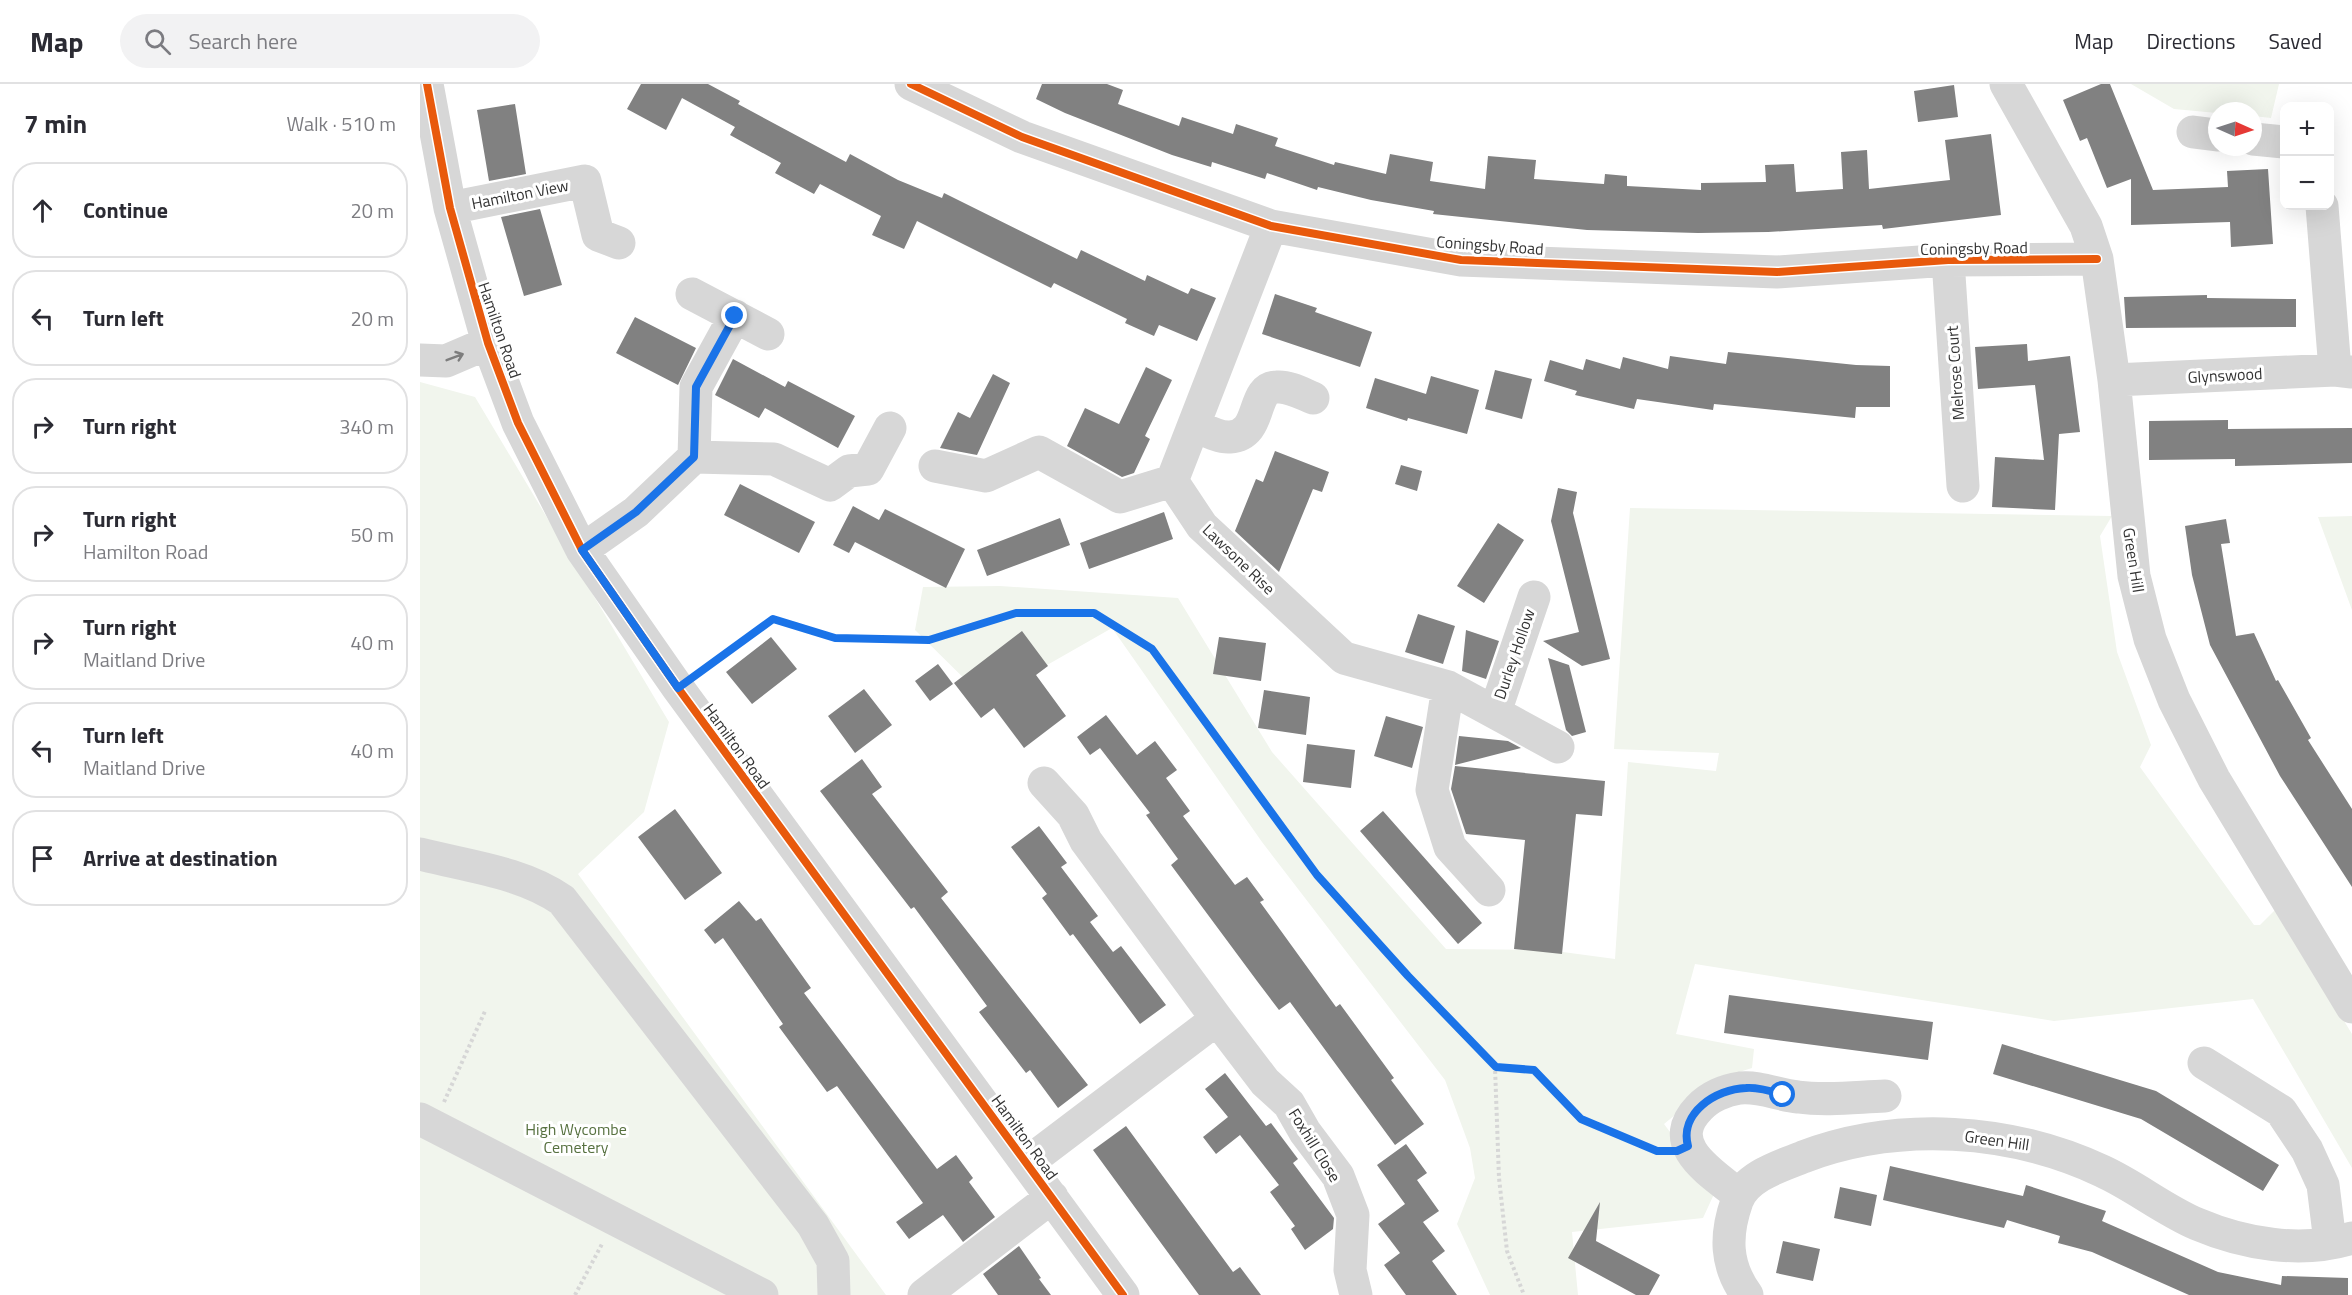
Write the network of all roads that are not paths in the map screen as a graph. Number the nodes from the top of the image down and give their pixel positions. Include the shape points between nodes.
1 (427, 84) edge
2 (911, 84) edge
3 (2006, 84) edge
4 (2262, 140) edge
5 (2280, 142) edge
6 (450, 208) junction
7 (2323, 210) edge
8 (1270, 226) junction
9 (619, 243) dead end
10 (2097, 259) junction
11 (1948, 260) junction
12 (692, 294) dead end
13 (735, 316) junction
14 (768, 334) dead end
15 (488, 343) junction
16 (420, 360) edge
17 (2344, 371) edge
18 (2114, 380) junction
19 (1313, 398) dead end
20 (1194, 425) junction
21 (890, 428) dead end
22 (694, 457) junction
23 (935, 466) dead end
24 (1172, 481) junction
25 (1963, 486) dead end
26 (582, 550) junction
27 (1533, 597) dead end
28 (1448, 687) junction
29 (1495, 712) junction
30 (1558, 747) dead end
31 (1044, 783) dead end
32 (420, 854) edge
33 (1489, 890) dead end
34 (2352, 1007) edge
35 (1217, 1019) junction
36 (2204, 1063) dead end
37 (1885, 1096) dead end
38 (431, 1112) edge
39 (1027, 1163) junction
40 (1739, 1195) junction
41 (1052, 1197) junction
42 (2341, 1240) edge
43 (676, 1251) junction
44 (715, 1295) edge
45 (762, 1295) edge
46 (834, 1295) edge
47 (924, 1295) edge
48 (1123, 1295) edge
49 (1356, 1295) edge
50 (1747, 1295) edge

1 - 6 street, Hamilton Road
2 - 8 street, Coningsby Road via 1022,137
3 - 10 street, Green Hill via 2086,226
4 - 5 street
6 - 9 street, Hamilton View via 585,181 598,234
6 - 15 street, Hamilton Road
7 - 17 street, Glynswood
8 - 11 street, Coningsby Road via 1461,260 1778,272
8 - 20 street
10 - 11 street, Coningsby Road
10 - 18 street, Green Hill
11 - 25 street, Melrose Court
12 - 13 street
13 - 14 street
13 - 22 street via 696,387
16 -> 15 street via 446,361
15 - 26 street, Hamilton Road via 518,423
17 - 18 street, Glynswood
18 - 34 street, Green Hill via 2134,576 2150,639 2174,700 2214,779
19 - 20 street via 1280,386 1269,388 1262,395 1252,425 1241,434 1229,437
20 - 24 street
21 - 22 street via 868,469 849,471 830,484 774,459
22 - 26 street via 636,512
23 - 24 street via 986,476 1039,452 1120,497
24 - 28 street, Lawsone Rise via 1202,526 1344,658
26 - 39 street, Hamilton Road via 678,688
27 - 29 street, Durley Hollow
28 - 29 street, Lawsone Rise
28 - 33 street via 1432,790 1450,847
29 - 30 street, Lawsone Rise
31 - 35 street, Foxhill Close via 1073,815 1086,841
32 - 46 street via 514,878 562,900 813,1225 833,1261
35 - 39 street
35 - 49 street, Foxhill Close via 1265,1082 1289,1104 1338,1176 1353,1215 1350,1270
36 - 42 street via 2281,1111 2307,1150
37 - 40 street via 1810,1098 1737,1088 1713,1097 1686,1126 1688,1146 1710,1172
38 - 43 street
39 - 41 street, Hamilton Road
40 - 42 street, Green Hill via 1754,1180 1778,1166 1823,1149 1918,1134 1978,1135 2053,1151 2103,1171 2196,1224 2233,1237 2270,1244 2309,1245
40 - 50 street via 1731,1219 1729,1259
41 - 47 street
41 - 48 street, Hamilton Road
43 - 44 street via 700,1271
43 - 45 street

